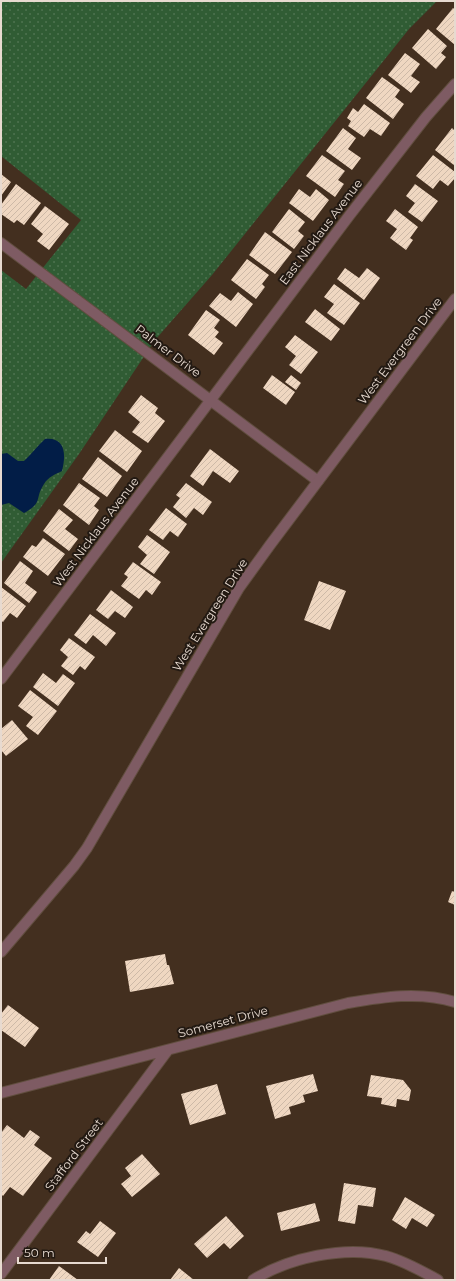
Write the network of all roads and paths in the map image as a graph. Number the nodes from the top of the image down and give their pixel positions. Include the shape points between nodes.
1 (455, 84) edge
2 (1, 243) edge
3 (455, 299) edge
4 (211, 399) junction
5 (318, 481) junction
6 (1, 680) edge
7 (1, 952) edge
8 (455, 1002) edge
9 (168, 1050) junction
10 (1, 1093) edge
11 (1, 1274) edge
12 (253, 1280) edge
13 (438, 1280) edge

1 - 4 street, East Nicklaus Avenue via 349,216
2 - 4 street, Palmer Drive
3 - 5 street, West Evergreen Drive
4 - 5 street, Palmer Drive
4 - 6 street, West Nicklaus Avenue
5 - 7 street, West Evergreen Drive via 239,588 87,848
8 - 9 street, Somerset Drive via 421,996 377,998
9 - 10 street, Somerset Drive
9 - 11 street, Stafford Street
12 - 13 street via 275,1267 300,1259 349,1252 385,1256

